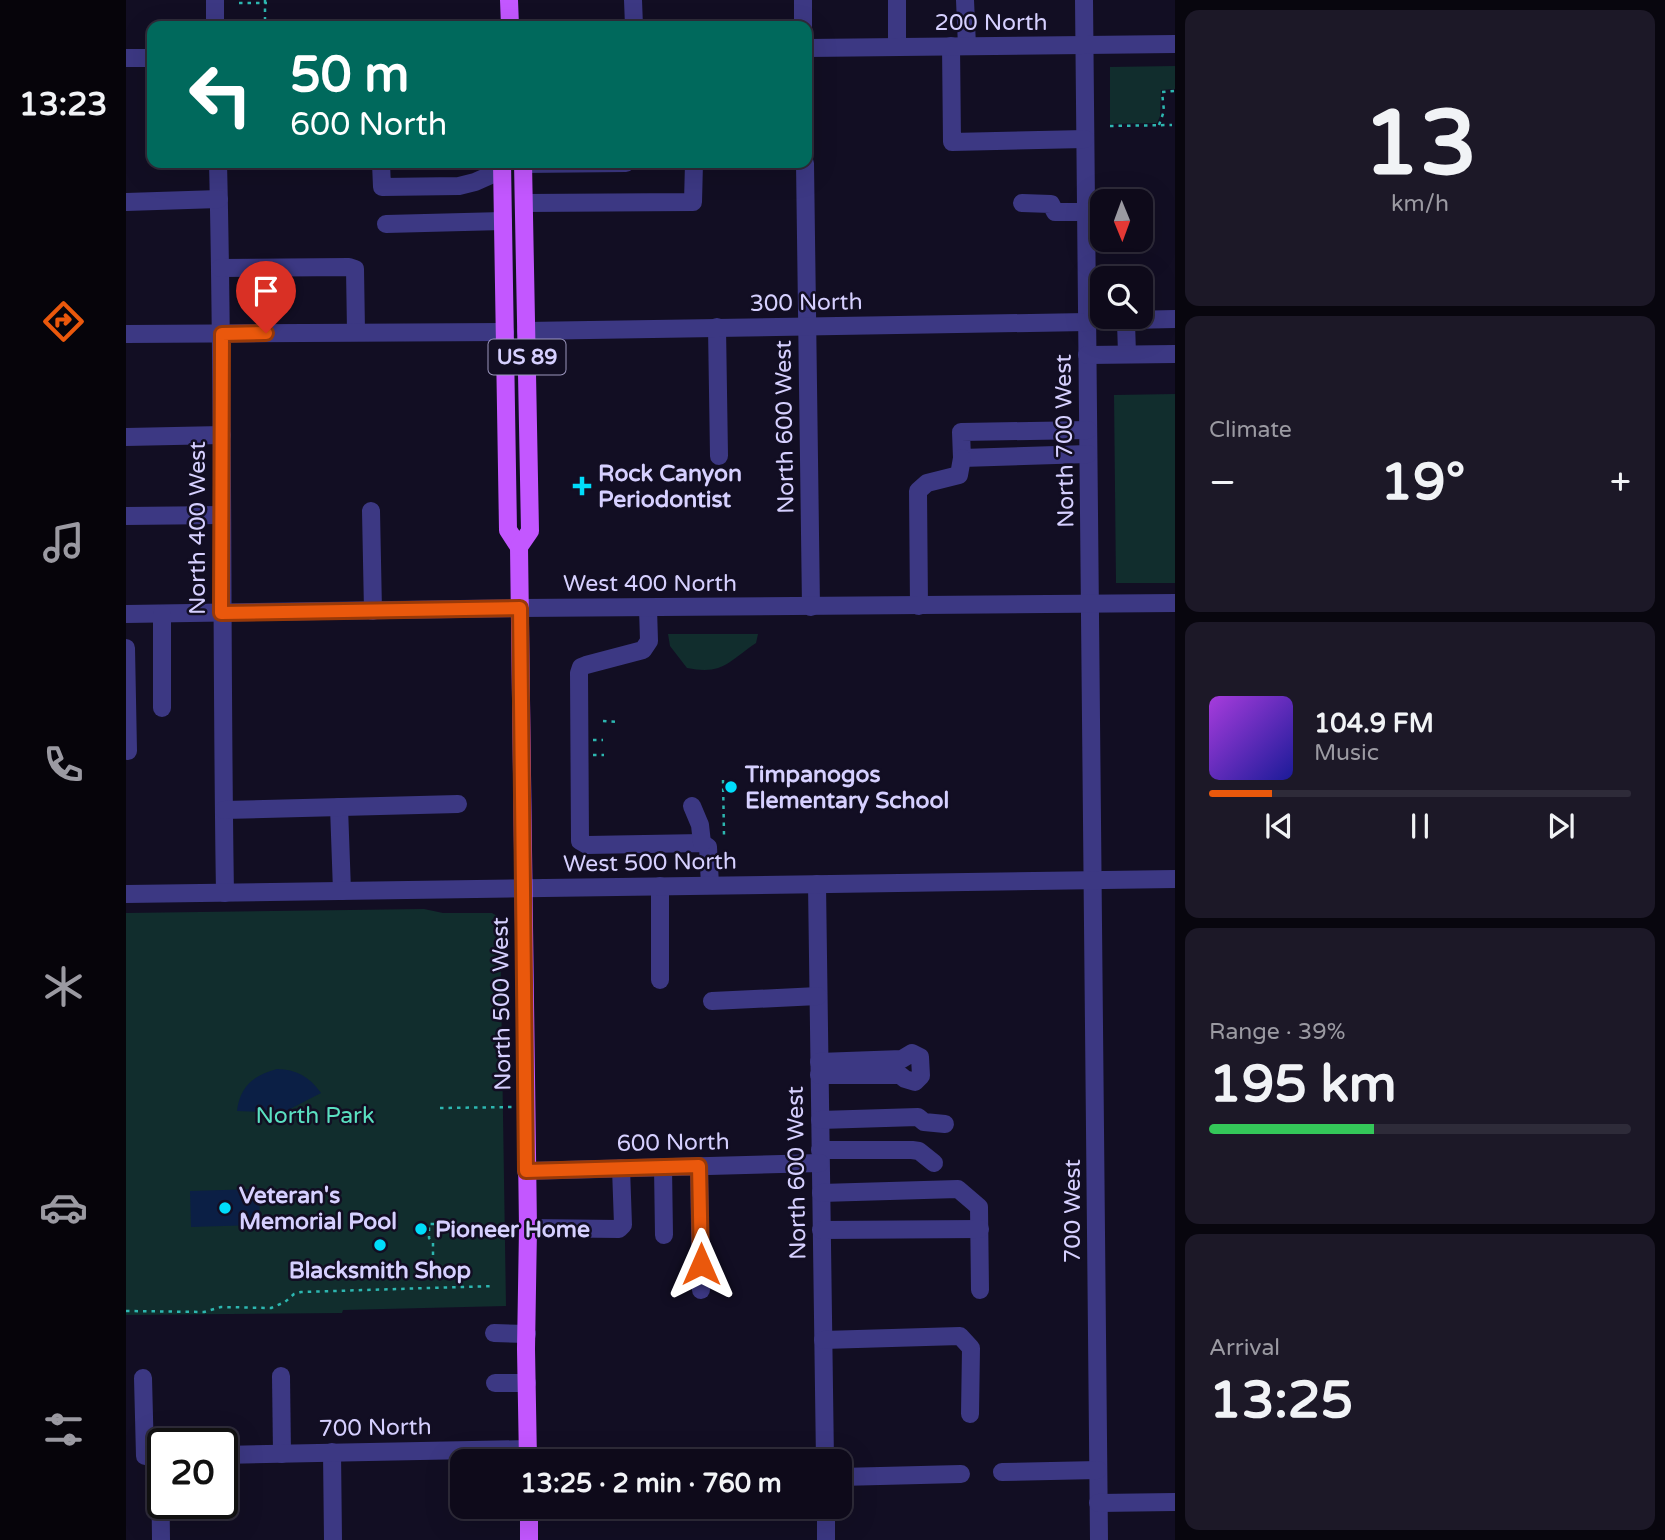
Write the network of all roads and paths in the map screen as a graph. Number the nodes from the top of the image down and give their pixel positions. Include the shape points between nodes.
1 (215, 0) edge
2 (509, 0) edge
3 (633, 0) edge
4 (803, 0) edge
5 (897, 0) edge
6 (965, 0) edge
7 (1084, 0) edge
8 (266, 2) edge
9 (239, 3) dead end
10 (215, 21) edge
11 (265, 21) edge
12 (510, 21) edge
13 (634, 21) edge
14 (803, 21) edge
15 (1175, 44) edge
16 (1084, 45) junction
17 (959, 46) junction
18 (897, 47) junction
19 (812, 48) edge
20 (126, 58) edge
21 (147, 58) edge
22 (1175, 91) edge
23 (1159, 125) junction
24 (1172, 125) dead end
25 (1110, 126) dead end
26 (1085, 139) junction
27 (218, 168) edge
28 (381, 168) edge
29 (499, 168) edge
30 (502, 168) edge
31 (523, 168) edge
32 (694, 168) edge
33 (805, 168) edge
34 (219, 199) junction
35 (126, 202) edge
36 (524, 203) junction
37 (1022, 203) dead end
38 (1086, 212) junction
39 (503, 220) junction
40 (386, 224) dead end
41 (220, 268) junction
42 (1175, 319) edge
43 (1087, 322) junction
44 (717, 327) junction
45 (807, 327) junction
46 (355, 331) junction
47 (526, 331) junction
48 (505, 332) junction
49 (126, 334) edge
50 (222, 334) junction
51 (1127, 354) junction
52 (1175, 354) edge
53 (1087, 355) junction
54 (1088, 430) junction
55 (222, 435) junction
56 (126, 437) edge
57 (1088, 454) junction
58 (719, 456) dead end
59 (962, 458) junction
60 (372, 511) dead end
61 (222, 515) junction
62 (126, 516) edge
63 (519, 547) junction
64 (1175, 603) edge
65 (1090, 604) junction
66 (919, 606) junction
67 (811, 607) junction
68 (520, 608) junction
69 (648, 608) junction
70 (373, 611) junction
71 (221, 613) junction
72 (126, 614) edge
73 (162, 614) junction
74 (126, 648) edge
75 (162, 708) dead end
76 (603, 721) dead end
77 (617, 722) dead end
78 (128, 751) edge
79 (723, 780) dead end
80 (458, 804) dead end
81 (692, 806) dead end
82 (339, 807) junction
83 (224, 810) junction
84 (724, 835) dead end
85 (705, 845) junction
86 (1175, 879) edge
87 (1094, 882) junction
88 (817, 884) junction
89 (710, 885) junction
90 (660, 886) junction
91 (524, 888) junction
92 (342, 891) junction
93 (225, 893) junction
94 (126, 894) edge
95 (660, 980) dead end
96 (818, 996) junction
97 (712, 1001) dead end
98 (819, 1069) junction
99 (527, 1107) junction
100 (440, 1108) dead end
101 (820, 1120) junction
102 (945, 1124) dead end
103 (820, 1156) junction
104 (934, 1163) dead end
105 (699, 1166) junction
106 (663, 1167) junction
107 (621, 1168) junction
108 (526, 1171) junction
109 (821, 1193) junction
110 (443, 1224) dead end
111 (528, 1228) junction
112 (821, 1230) junction
113 (980, 1230) junction
114 (664, 1235) dead end
115 (433, 1272) dead end
116 (494, 1286) dead end
117 (701, 1290) dead end
118 (980, 1290) dead end
119 (126, 1311) edge
120 (494, 1333) dead end
121 (527, 1334) junction
122 (823, 1340) junction
123 (281, 1376) dead end
124 (143, 1378) dead end
125 (495, 1383) dead end
126 (527, 1383) junction
127 (970, 1413) dead end
128 (151, 1428) edge
129 (528, 1449) edge
130 (825, 1449) edge
131 (332, 1452) junction
132 (282, 1454) junction
133 (450, 1454) edge
134 (147, 1455) edge
135 (238, 1455) edge
136 (126, 1456) edge
137 (1098, 1470) junction
138 (1002, 1472) dead end
139 (961, 1474) dead end
140 (852, 1477) edge
141 (1175, 1502) edge
142 (1098, 1503) junction
143 (160, 1519) edge
144 (529, 1519) edge
145 (826, 1519) edge
146 (161, 1540) edge
147 (333, 1540) edge
148 (529, 1540) edge
149 (826, 1540) edge
150 (1099, 1540) edge

1 - 10 street
2 - 12 main road
3 - 13 street
4 - 14 street
5 - 18 street
6 - 17 street
7 - 16 street, North 700 West
8 - 9 path
8 - 11 path
15 - 16 street, 200 North
16 - 17 street, 200 North
16 - 26 street, North 700 West
17 - 18 street, 200 North
17 - 26 street via 953,142
18 - 19 street, 200 North
20 - 21 street
22 - 23 path via 1163,92
23 - 24 path
23 - 25 path
26 - 38 street, North 700 West
27 - 34 street, North 400 West
28 - 29 street via 382,187 459,186
30 - 39 main road, North 500 West / US 89
31 - 36 main road, North 500 West / US 89
32 - 36 street via 693,202
33 - 45 street, North 600 West
34 - 35 street
34 - 41 street, North 400 West
36 - 47 main road, North 500 West / US 89
37 - 38 street via 1051,204 1055,212
38 - 43 street, North 700 West
39 - 40 street
39 - 48 main road, North 500 West / US 89
41 - 46 street via 355,269
41 - 50 street, North 400 West
42 - 51 street via 1128,320
43 - 45 street, 300 North
43 - 53 street, North 700 West
44 - 45 street, 300 North
44 - 47 street, 300 North
44 - 58 street
45 - 67 street, North 600 West
46 - 48 street
46 - 50 street
47 - 63 main road, North 500 West / US 89 via 530,531
48 - 63 main road, North 500 West / US 89 via 509,530
49 - 50 street
50 - 55 street, North 400 West
51 - 52 street
51 - 53 street
53 - 54 street, North 700 West
54 - 57 street, North 700 West
54 - 59 street via 961,432
55 - 56 street
55 - 61 street, North 400 West
57 - 59 street
57 - 65 street, North 700 West
59 - 66 street via 959,475 927,483 918,491
60 - 70 street
61 - 62 street
61 - 71 street, North 400 West
63 - 68 main road, North 500 West / US 89
64 - 65 street, West 400 North
65 - 66 street, West 400 North
65 - 87 street, North 700 West
66 - 67 street, West 400 North
67 - 69 street, West 400 North
68 - 69 street, West 400 North
68 - 70 street, West 400 North
68 - 91 main road, North 500 West / US 89
69 - 85 street via 649,640 643,650 586,665 579,673 580,841 587,845
70 - 71 street, West 400 North
71 - 73 street, West 400 North
71 - 83 street, North 400 West
72 - 73 street, West 400 North
73 - 75 street
74 - 78 street
76 - 77 path
79 - 84 path
80 - 82 street
81 - 85 street
82 - 83 street
82 - 92 street
83 - 93 street, North 400 West
85 - 89 street
86 - 87 street, West 500 North
87 - 88 street, West 500 North
87 - 137 street, 700 West
88 - 89 street, West 500 North
88 - 96 street, North 600 West
89 - 90 street, West 500 North
90 - 91 street, West 500 North
90 - 95 street
91 - 92 street, West 500 North
91 - 99 main road, North 500 West / US 89
92 - 93 street, West 500 North
93 - 94 street, West 500 North
96 - 97 street
96 - 98 street, North 600 West
98 - 98 street via 900,1075 915,1082 921,1076 920,1057 912,1053 902,1059
98 - 101 street, North 600 West
99 - 100 path
99 - 108 main road, North 500 West / US 89
101 - 102 street via 918,1117
101 - 103 street, North 600 West
103 - 104 street, 600 North via 912,1150
103 - 105 street, 600 North
103 - 109 street, North 600 West
105 - 106 street, 600 North
105 - 117 street
106 - 107 street, 600 North
106 - 114 street
107 - 108 street, 600 North
107 - 111 street via 620,1229
108 - 111 main road, North 500 West / US 89
109 - 112 street, North 600 West
109 - 113 street via 958,1189 979,1207
110 - 115 path via 429,1224
111 - 121 main road, North 500 West / US 89
112 - 113 street
112 - 122 street, North 600 West
113 - 118 street
116 - 119 path via 301,1292 271,1308
120 - 121 street
121 - 126 main road, North 500 West / US 89
122 - 127 street via 960,1336 971,1348
122 - 130 street, North 600 West
123 - 132 street
124 - 128 street
125 - 126 street
126 - 129 main road, North 500 West / US 89
131 - 132 street, 700 North
131 - 133 street, 700 North
131 - 147 street
132 - 135 street, 700 North
134 - 136 street
137 - 138 street
137 - 142 street, 700 West
139 - 140 street
141 - 142 street
142 - 150 street, 700 West
143 - 146 street
144 - 148 main road
145 - 149 street

